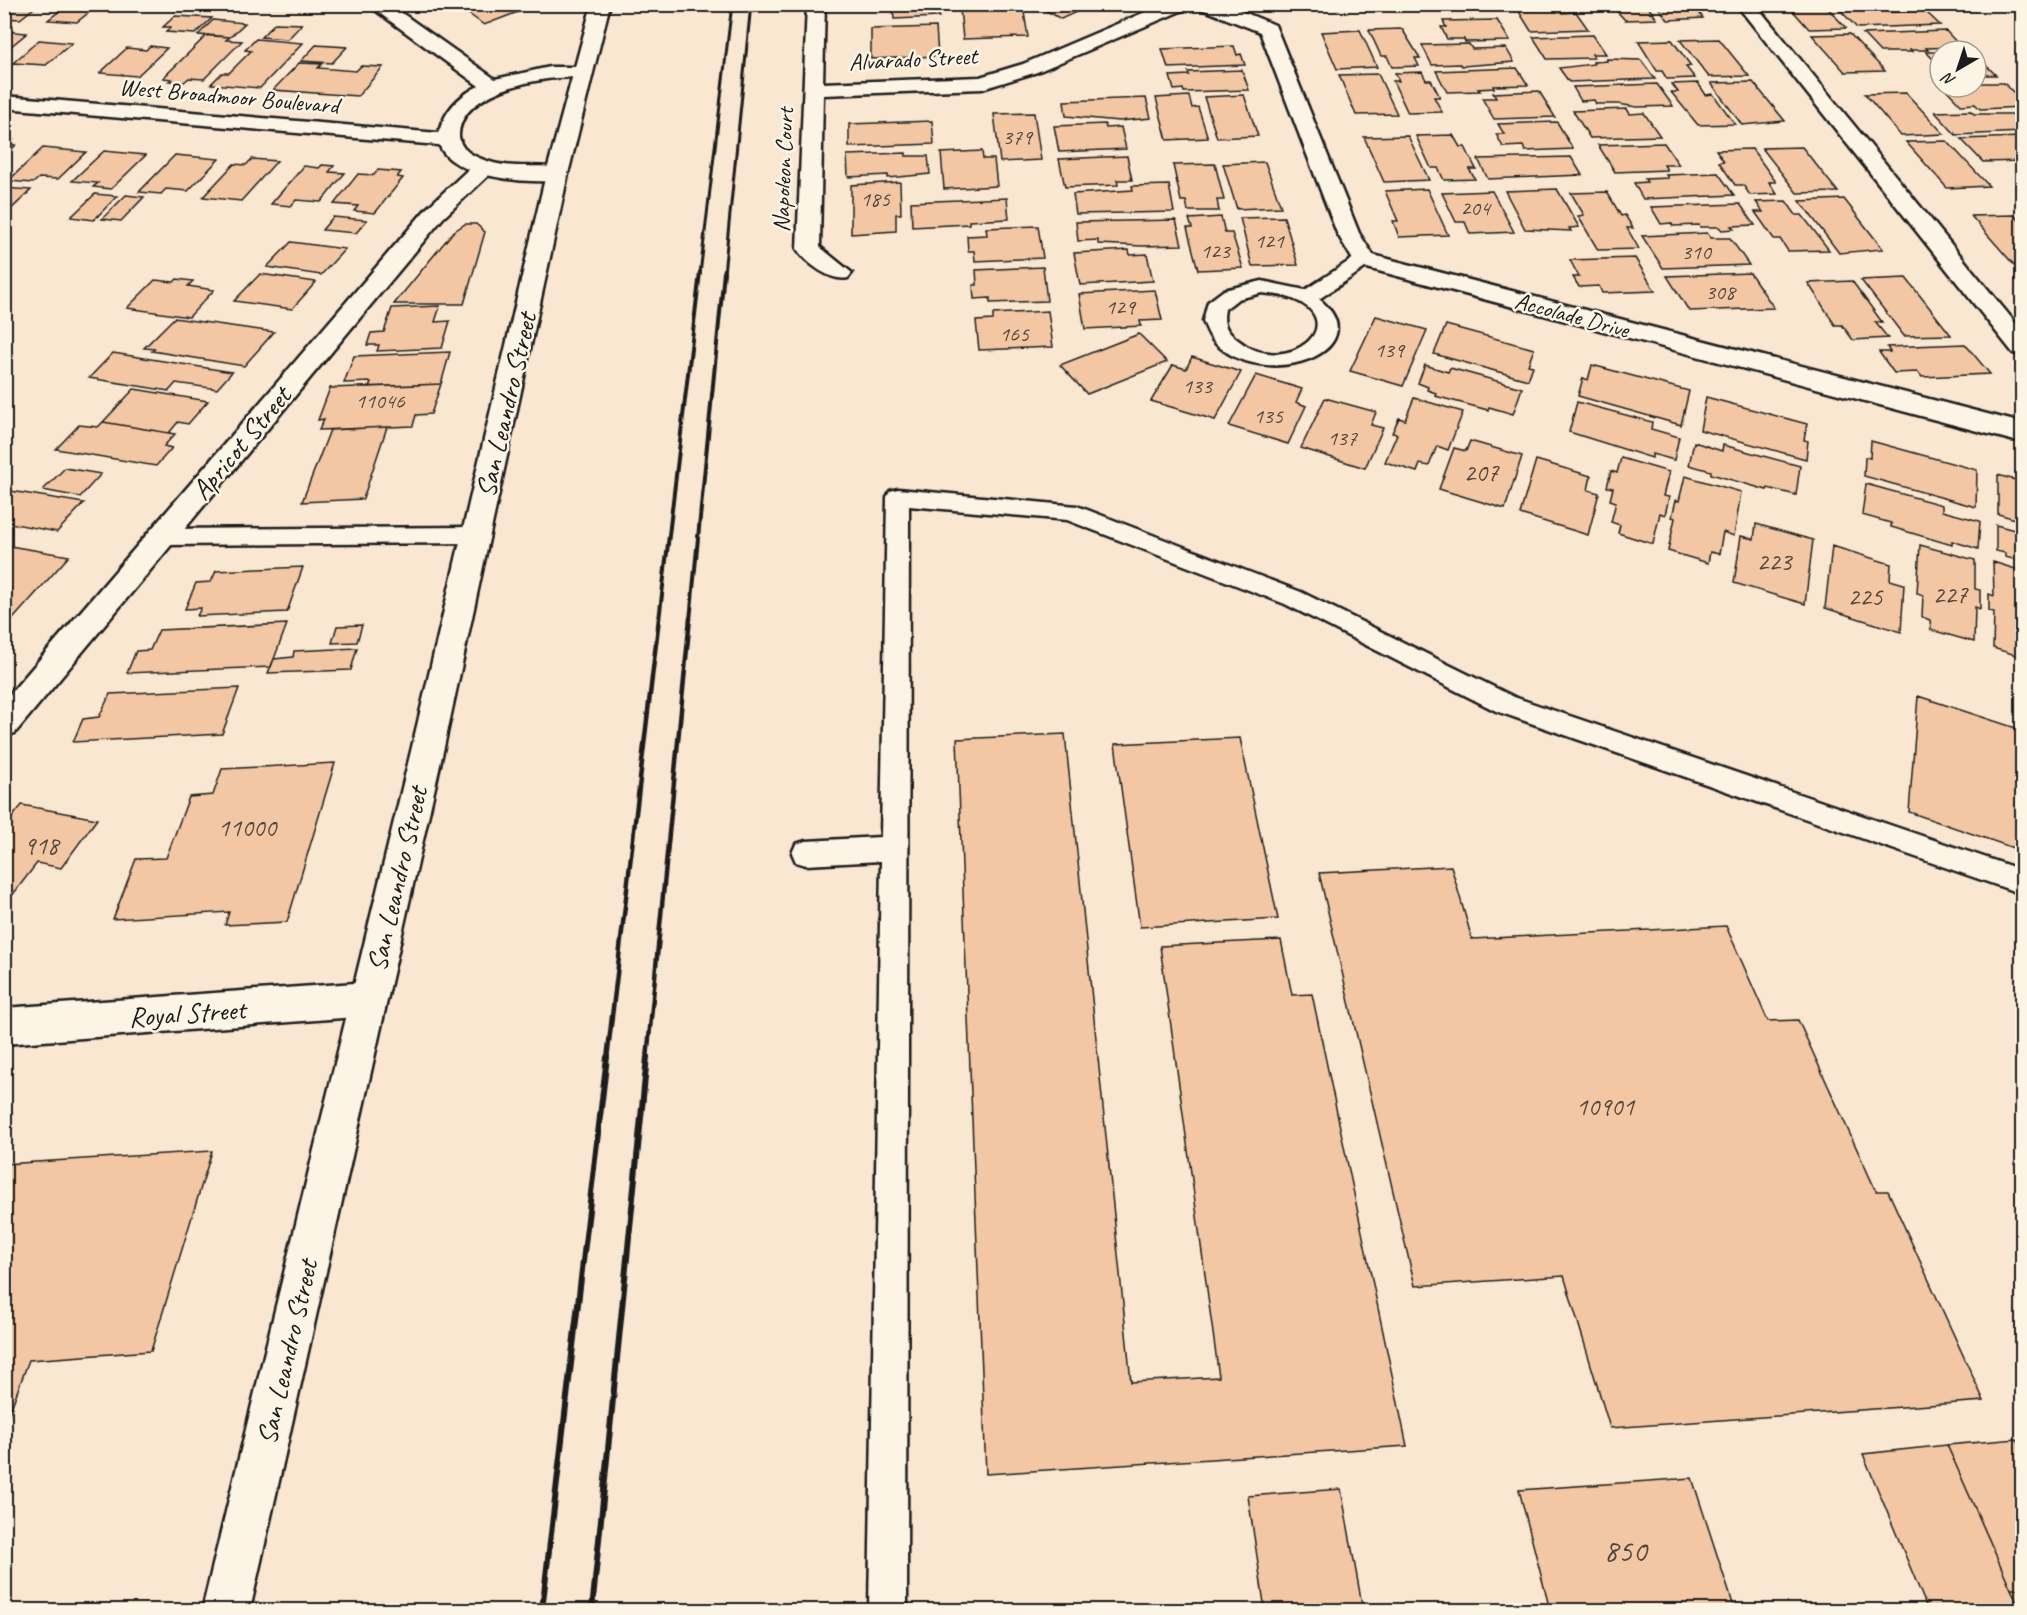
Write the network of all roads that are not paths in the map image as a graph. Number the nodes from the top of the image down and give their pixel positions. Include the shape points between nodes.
1 (376, 4) edge
2 (601, 4) edge
3 (816, 4) edge
4 (1181, 4) edge
5 (1206, 4) edge
6 (1745, 4) edge
7 (582, 71) junction
8 (493, 87) junction
9 (813, 89) junction
10 (4, 102) edge
11 (450, 140) junction
12 (483, 168) junction
13 (557, 174) junction
14 (1364, 260) junction
15 (840, 273) dead end
16 (1305, 299) junction
17 (2022, 347) edge
18 (2022, 432) edge
19 (476, 535) junction
20 (163, 537) junction
21 (4, 724) edge
22 (895, 848) junction
23 (806, 853) dead end
24 (2022, 882) edge
25 (369, 999) junction
26 (4, 1026) edge
27 (226, 1611) edge
28 (888, 1611) edge

1 - 8 street
2 - 7 street, San Leandro Street
3 - 9 street
4 - 9 street, Alvarado Street via 1030,68 982,83
5 - 14 street via 1274,22 1348,233
6 - 17 street
7 - 8 street via 534,74
7 - 13 street, San Leandro Street
8 - 11 street via 457,113 449,130
9 - 15 street, Napoleon Court via 808,249
10 - 11 street, West Broadmoor Boulevard
11 - 12 street via 452,148
12 - 13 street via 531,176
12 - 20 street, Apricot Street via 435,213
13 - 19 street, San Leandro Street
14 - 16 lane
14 - 18 street, Accolade Drive
16 - 16 lane via 1323,313 1327,325 1325,337 1304,355 1286,359 1248,355 1231,348 1212,326 1212,314 1218,303 1244,289 1280,289
19 - 20 lane
19 - 25 street, San Leandro Street
20 - 21 street, Apricot Street
22 - 23 lane
22 - 24 lane via 898,497 1069,512 1293,598 1505,704
22 - 28 lane
25 - 26 street, Royal Street
25 - 27 street, San Leandro Street

